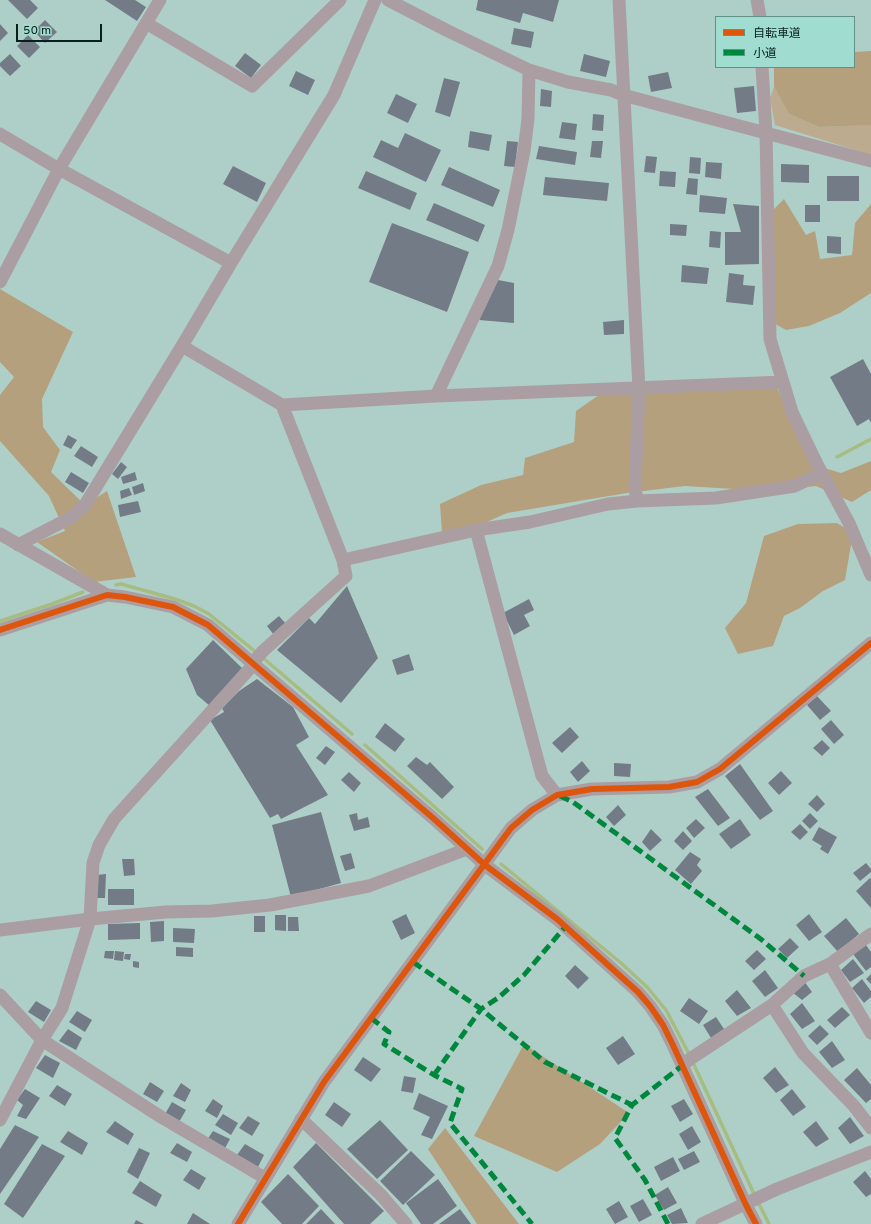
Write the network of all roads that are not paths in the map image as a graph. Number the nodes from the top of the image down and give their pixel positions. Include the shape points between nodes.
1 (160, 0) edge
2 (340, 0) edge
3 (375, 0) edge
4 (388, 0) edge
5 (619, 0) edge
6 (757, 0) edge
7 (760, 16) edge
8 (146, 23) junction
9 (762, 68) edge
10 (529, 70) junction
11 (623, 95) junction
12 (766, 132) junction
13 (0, 134) edge
14 (871, 161) edge
15 (59, 169) junction
16 (231, 263) junction
17 (0, 282) edge
18 (182, 346) junction
19 (783, 382) junction
20 (639, 389) junction
21 (436, 396) junction
22 (282, 405) junction
23 (822, 473) junction
24 (637, 501) junction
25 (476, 530) junction
26 (0, 534) edge
27 (18, 545) junction
28 (344, 560) junction
29 (871, 575) edge
30 (107, 595) junction
31 (0, 630) edge
32 (871, 643) edge
33 (258, 658) junction
34 (557, 795) junction
35 (467, 848) junction
36 (485, 865) junction
37 (90, 919) junction
38 (0, 930) edge
39 (871, 934) edge
40 (830, 964) junction
41 (0, 995) edge
42 (772, 1005) junction
43 (871, 1033) edge
44 (42, 1040) junction
45 (689, 1060) junction
46 (301, 1119) junction
47 (0, 1120) edge
48 (871, 1128) edge
49 (871, 1152) edge
50 (265, 1178) junction
51 (753, 1201) junction
52 (238, 1224) edge
53 (406, 1224) edge
54 (702, 1224) edge
55 (756, 1224) edge

1 - 8 street
2 - 8 street via 252,86
3 - 16 street via 334,95
4 - 10 street
5 - 11 street
6 - 7 street
8 - 15 street
9 - 12 street
10 - 11 street
10 - 21 street via 528,119 524,151 498,266
11 - 12 street
11 - 20 street
12 - 14 street
12 - 19 street via 770,340
13 - 15 street
15 - 16 street
15 - 17 street
16 - 18 street
18 - 22 street
18 - 27 street via 85,505 70,518
19 - 20 street
19 - 23 street via 792,412
20 - 21 street
20 - 24 street via 635,487
21 - 22 street
22 - 28 street
23 - 24 street via 795,486 716,498
23 - 29 street via 849,523
24 - 25 street via 608,504 530,522
25 - 28 street
25 - 34 street via 542,776
26 - 27 street
27 - 30 street
28 - 33 street via 346,576
30 - 31 street
30 - 33 street via 173,607 208,625
32 - 34 street via 720,769 697,782 669,788 592,789
33 - 35 street
33 - 37 street via 114,819 99,845 93,863
34 - 36 street via 532,810 511,828
35 - 36 street
35 - 37 street via 369,886 270,905
36 - 45 street via 557,919 638,992
36 - 46 street via 324,1082
37 - 38 street
37 - 44 street via 62,1008
39 - 40 street
40 - 42 street via 804,976
40 - 43 street
41 - 44 street
42 - 45 street
42 - 48 street via 803,1053 854,1106
44 - 47 street
44 - 50 street via 161,1117
45 - 51 street
46 - 50 street
46 - 53 street via 381,1195
49 - 51 street
50 - 52 street
51 - 54 street
51 - 55 street

